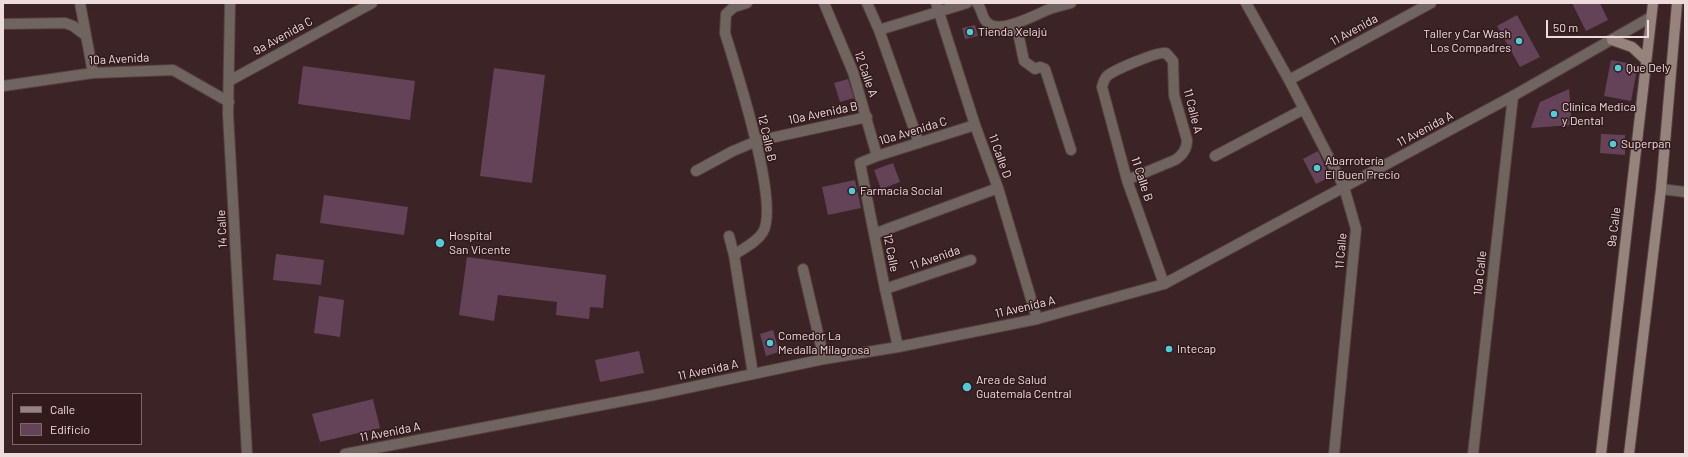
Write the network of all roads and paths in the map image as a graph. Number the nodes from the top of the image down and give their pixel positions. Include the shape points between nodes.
1 (80, 3) edge
2 (230, 3) edge
3 (372, 3) edge
4 (747, 3) edge
5 (824, 3) edge
6 (867, 3) edge
7 (967, 3) edge
8 (978, 3) edge
9 (1071, 3) edge
10 (1246, 3) edge
11 (1431, 3) edge
12 (1653, 3) edge
13 (1660, 3) edge
14 (1677, 3) edge
15 (938, 7) edge
16 (1651, 17) junction
17 (1016, 23) junction
18 (3, 24) edge
19 (879, 30) junction
20 (85, 36) junction
21 (1612, 40) junction
22 (1166, 53) joint
23 (1646, 60) junction
24 (93, 73) junction
25 (229, 80) junction
26 (1289, 80) junction
27 (3, 86) edge
28 (1513, 96) junction
29 (229, 102) junction
30 (1304, 109) junction
31 (867, 117) junction
32 (975, 125) junction
33 (757, 141) junction
34 (919, 143) junction
35 (1071, 150) dead end
36 (877, 156) junction
37 (1215, 156) dead end
38 (860, 163) joint
39 (696, 171) dead end
40 (1128, 180) junction
41 (1344, 187) junction
42 (998, 188) junction
43 (1661, 189) junction
44 (1685, 192) edge
45 (874, 234) junction
46 (729, 236) dead end
47 (734, 255) junction
48 (971, 260) dead end
49 (803, 269) dead end
50 (1164, 284) junction
51 (885, 289) junction
52 (1037, 319) junction
53 (898, 347) junction
54 (824, 359) junction
55 (753, 374) junction
56 (247, 454) edge
57 (345, 454) edge
58 (1334, 454) edge
59 (1473, 454) edge
60 (1601, 454) edge
61 (1629, 454) edge

1 - 20 street
2 - 25 street, 14 Calle
3 - 25 street, 9a Avenida C
4 - 33 street, 12 Calle B via 734,7 726,14 725,33
5 - 31 street, 12 Calle A via 853,72
6 - 19 street
7 - 15 street
8 - 17 street via 983,18 990,26 1001,27
9 - 17 street
10 - 26 street, 11 Calle
11 - 26 street, 11 Avenida
12 - 16 main road, 9a Calle
13 - 16 main road
14 - 43 main road
15 - 19 street
15 - 32 street, 11 Calle D
16 - 21 street, 11 Avenida A
16 - 23 main road, 9a Calle
17 - 35 street via 1024,61 1035,69 1045,69
18 - 20 street via 65,23
19 - 34 street
20 - 24 street
21 - 23 main road via 1632,47
21 - 28 street, 11 Avenida A
22 - 40 street, 11 Calle A via 1172,61 1174,95 1187,146 1175,160
22 - 40 street, 11 Calle B via 1157,54 1111,73 1103,82 1103,93
23 - 60 main road, 9a Calle
24 - 27 street, 10a Avenida
24 - 29 street, 10a Avenida via 173,70
25 - 29 street, 14 Calle
26 - 30 street, 11 Calle
28 - 41 street, 11 Avenida A
28 - 59 street, 10a Calle
29 - 56 street, 14 Calle
30 - 37 street
30 - 41 street, 11 Calle
31 - 33 street, 10a Avenida B
31 - 36 street, 12 Calle A
32 - 34 street, 10a Avenida C
32 - 42 street, 11 Calle D
33 - 39 street, 10a Avenida B
33 - 47 street, 12 Calle B via 768,213 766,225 756,240
34 - 36 street, 10a Avenida C
36 - 38 street, 10a Avenida C
38 - 45 street, 12 Calle
40 - 50 street, 11 Calle B
41 - 50 street, 11 Avenida A
41 - 58 street, 11 Calle via 1356,229
42 - 45 street
42 - 52 street, 11 Calle D
43 - 44 street
43 - 61 main road
45 - 51 street, 12 Calle
46 - 47 street
47 - 55 street
48 - 51 street, 11 Avenida
49 - 54 street
50 - 52 street, 11 Avenida A
51 - 53 street, 12 Calle
52 - 53 street, 11 Avenida A
53 - 54 street, 11 Avenida A
54 - 55 street, 11 Avenida A
55 - 57 street, 11 Avenida A

